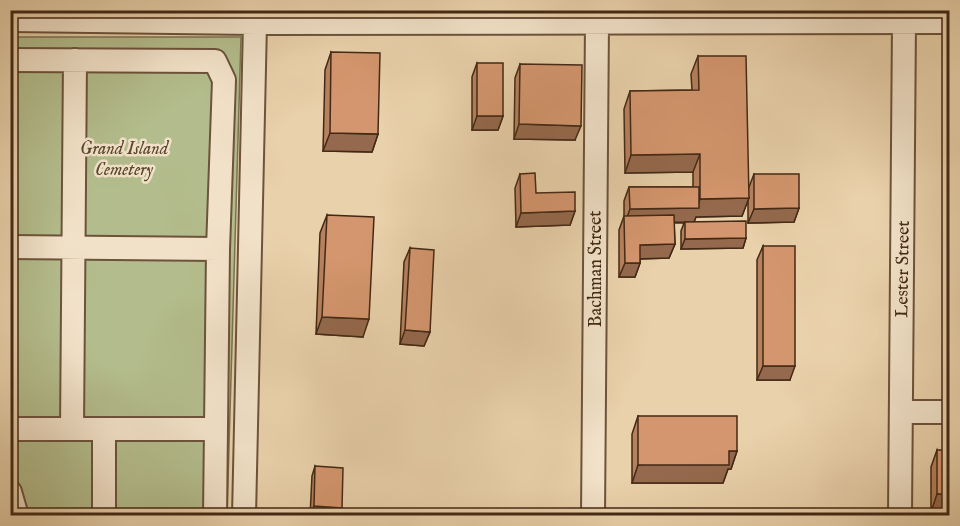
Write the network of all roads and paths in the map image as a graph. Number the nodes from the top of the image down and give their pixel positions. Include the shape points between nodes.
1 (37, 15) edge
2 (10, 20) edge
3 (597, 22) junction
4 (904, 22) junction
5 (950, 22) edge
6 (255, 23) junction
7 (10, 60) edge
8 (75, 60) junction
9 (10, 247) edge
10 (73, 248) junction
11 (218, 249) junction
12 (900, 412) junction
13 (950, 412) edge
14 (10, 429) edge
15 (72, 429) junction
16 (104, 429) junction
17 (216, 429) junction
18 (10, 492) edge
19 (17, 516) edge
20 (104, 516) edge
21 (215, 516) edge
22 (244, 516) edge
23 (593, 516) edge
24 (900, 516) edge

1 - 2 street
1 - 6 street
3 - 4 street
3 - 6 street
3 - 23 street, Bachman Street
4 - 5 street
4 - 12 street, Lester Street
6 - 22 street
7 - 8 street
8 - 10 street
8 - 11 street via 215,61 224,80
9 - 10 street
10 - 11 street
10 - 15 street
11 - 17 street
12 - 13 street
12 - 24 street, Lester Street
14 - 15 street
15 - 16 street
16 - 17 street
16 - 20 street
17 - 21 street
18 - 19 street

